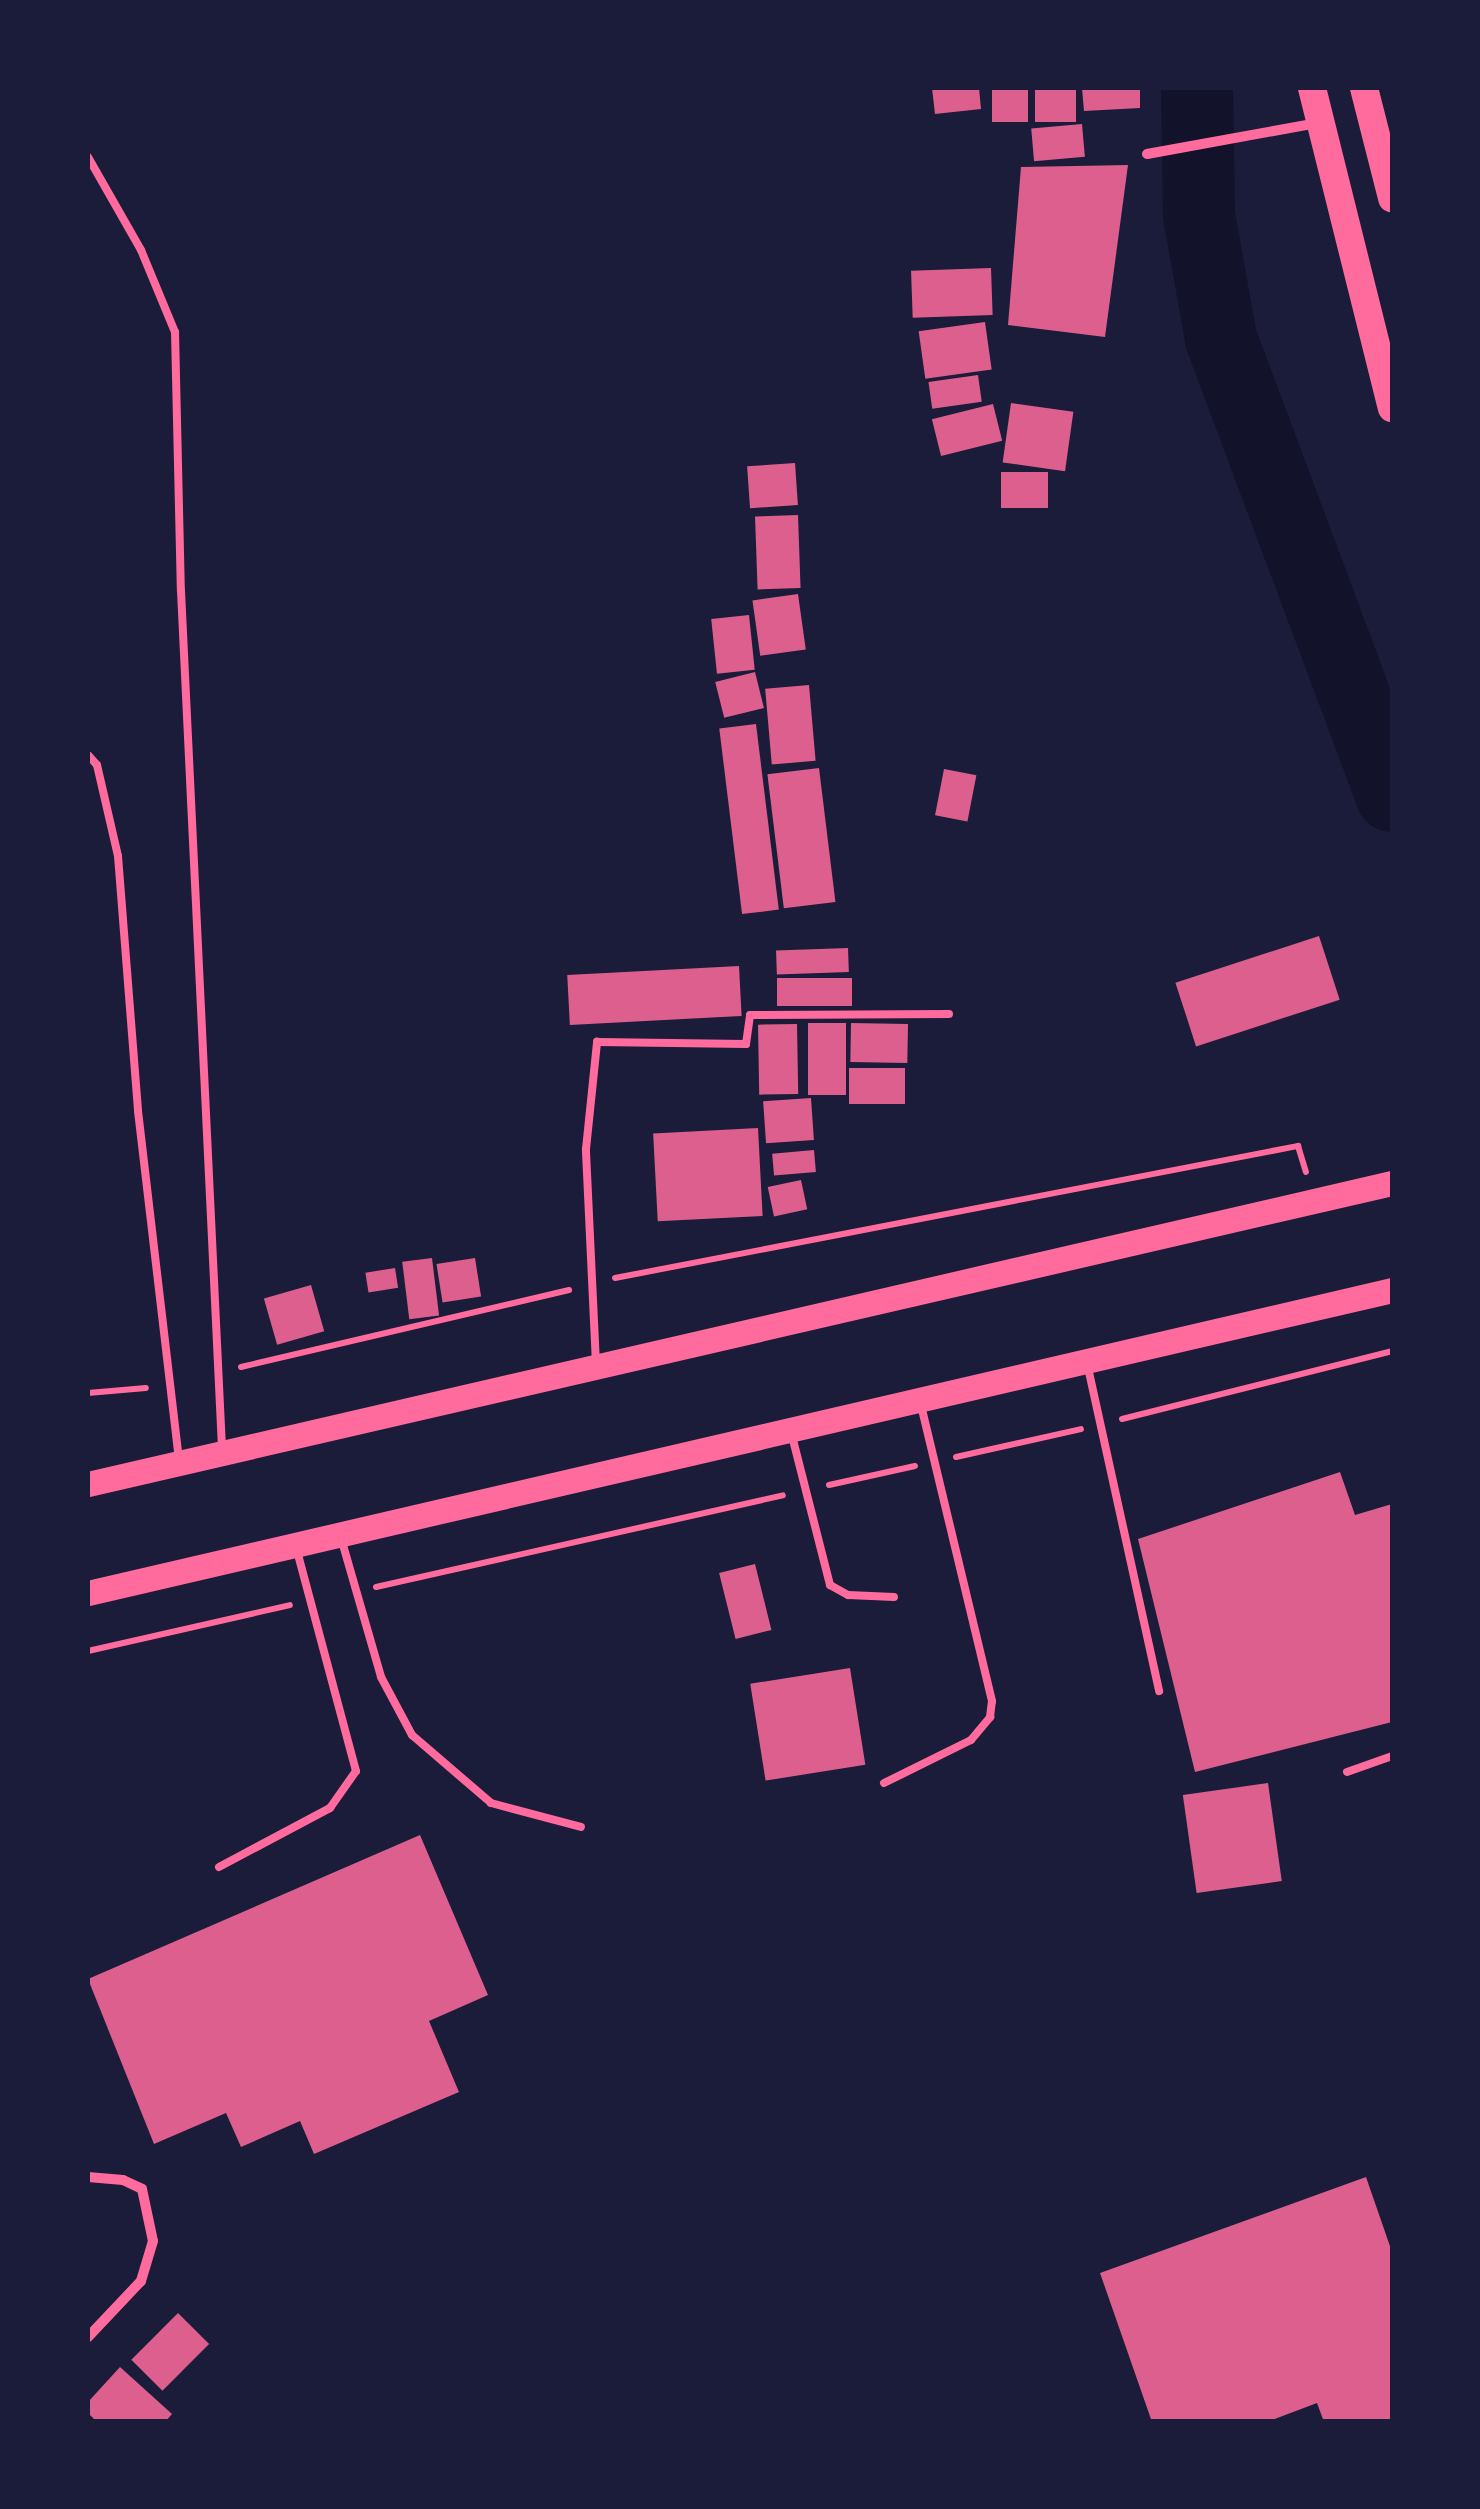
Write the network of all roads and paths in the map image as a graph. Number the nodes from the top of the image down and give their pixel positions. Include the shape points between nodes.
1 (1312, 88) edge
2 (1364, 88) edge
3 (1320, 122) junction
4 (1147, 154) dead end
5 (88, 157) edge
6 (1392, 198) edge
7 (1392, 408) edge
8 (88, 755) edge
9 (949, 1014) dead end
10 (1392, 1183) edge
11 (1315, 1198) junction
12 (592, 1283) junction
13 (1392, 1290) edge
14 (1392, 1351) edge
15 (1086, 1360) junction
16 (596, 1369) junction
17 (214, 1376) junction
18 (168, 1386) junction
19 (88, 1393) edge
20 (920, 1398) junction
21 (1104, 1423) junction
22 (791, 1429) junction
23 (222, 1452) junction
24 (935, 1462) junction
25 (180, 1463) junction
26 (88, 1484) edge
27 (804, 1491) junction
28 (340, 1534) junction
29 (295, 1545) junction
30 (351, 1592) junction
31 (88, 1593) edge
32 (894, 1597) dead end
33 (309, 1601) junction
34 (88, 1651) edge
35 (1159, 1691) dead end
36 (1392, 1756) edge
37 (1346, 1772) dead end
38 (884, 1783) dead end
39 (580, 1827) dead end
40 (219, 1867) dead end
41 (88, 2177) edge
42 (88, 2337) edge

1 - 3 highway
2 - 6 highway
3 - 4 street
3 - 7 highway
5 - 17 lane via 141,250 175,332
8 - 18 lane via 97,765 118,856
9 - 12 lane via 750,1015 746,1044 596,1042 586,1149
10 - 11 main road
11 - 12 path via 1298,1146
11 - 16 main road
12 - 16 lane
12 - 17 path
13 - 15 main road
14 - 21 path
15 - 20 main road
15 - 21 lane
16 - 23 main road
17 - 23 lane
18 - 19 path
18 - 25 lane
20 - 22 main road
20 - 24 lane
21 - 24 path
21 - 35 lane
22 - 27 lane
22 - 28 main road
23 - 25 main road
24 - 27 path
24 - 38 lane via 992,1701 990,1718 971,1740
25 - 26 main road
27 - 30 path
27 - 32 lane via 830,1584 848,1595
28 - 29 main road
28 - 30 lane
29 - 31 main road
29 - 33 lane
30 - 39 lane via 380,1677 412,1734 491,1803
33 - 34 path
33 - 40 lane via 356,1771 330,1808
36 - 37 lane
41 - 42 street via 123,2180 142,2190 153,2241 141,2281

